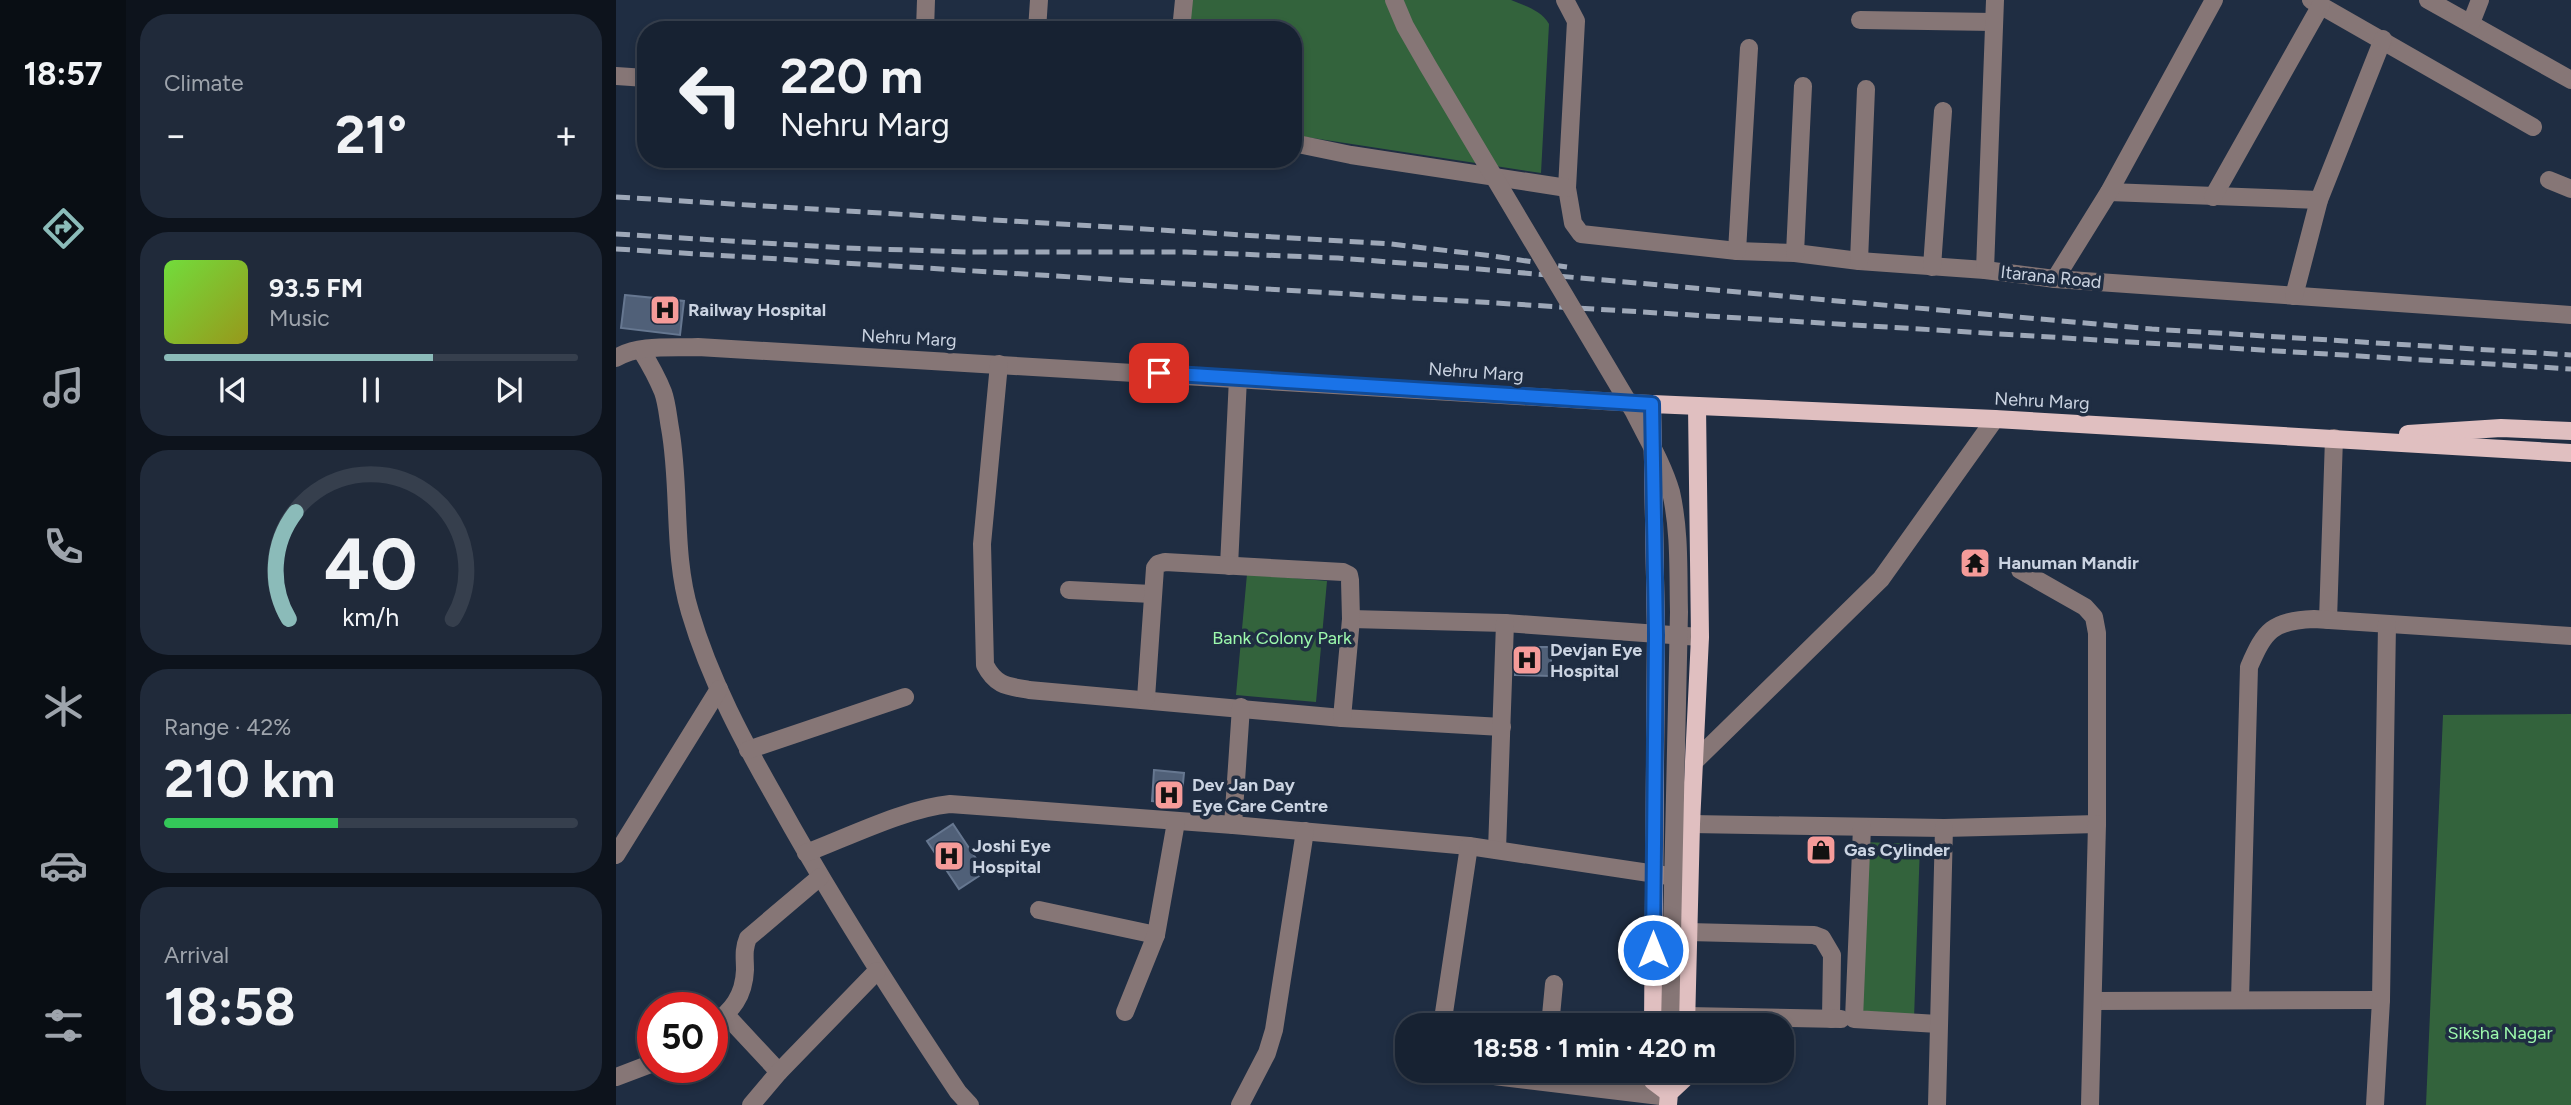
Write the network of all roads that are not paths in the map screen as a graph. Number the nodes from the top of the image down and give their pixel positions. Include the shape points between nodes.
1 (926, 0) edge
2 (1039, 0) edge
3 (1184, 0) edge
4 (1394, 0) edge
5 (1565, 0) edge
6 (1996, 0) edge
7 (2214, 0) edge
8 (2428, 0) edge
9 (2480, 0) edge
10 (2316, 2) edge
11 (1860, 20) dead end
12 (925, 21) edge
13 (1038, 21) edge
14 (1182, 21) edge
15 (1994, 22) junction
16 (2471, 23) junction
17 (2383, 39) junction
18 (1749, 48) dead end
19 (616, 76) edge
20 (637, 77) edge
21 (2571, 80) edge
22 (1803, 86) dead end
23 (1866, 89) dead end
24 (1943, 111) dead end
25 (2533, 127) dead end
26 (1302, 145) edge
27 (2549, 180) dead end
28 (1567, 188) junction
29 (2571, 189) edge
30 (2109, 192) junction
31 (2213, 197) junction
32 (2319, 200) junction
33 (1737, 251) junction
34 (1795, 253) junction
35 (1859, 261) junction
36 (1932, 267) junction
37 (1985, 271) junction
38 (2054, 279) junction
39 (2294, 296) junction
40 (2571, 315) edge
41 (641, 350) junction
42 (616, 358) edge
43 (999, 364) junction
44 (1238, 378) junction
45 (1652, 404) junction
46 (1698, 406) junction
47 (1995, 419) junction
48 (2571, 431) edge
49 (2334, 438) junction
50 (2571, 453) edge
51 (1229, 566) junction
52 (2020, 569) dead end
53 (1069, 590) dead end
54 (1153, 594) junction
55 (1351, 619) junction
56 (2328, 620) junction
57 (1505, 623) junction
58 (2387, 624) junction
59 (1656, 635) junction
60 (2571, 636) edge
61 (1700, 637) junction
62 (719, 689) junction
63 (905, 697) dead end
64 (1146, 698) junction
65 (1241, 707) junction
66 (1342, 718) junction
67 (1502, 727) junction
68 (748, 750) junction
69 (1695, 761) junction
70 (1176, 822) junction
71 (1691, 824) junction
72 (2097, 824) junction
73 (1233, 825) junction
74 (1862, 827) junction
75 (1944, 828) junction
76 (1305, 831) junction
77 (1469, 846) junction
78 (1497, 850) junction
79 (806, 853) junction
80 (616, 855) edge
81 (1653, 874) junction
82 (820, 877) junction
83 (1690, 879) junction
84 (1039, 910) dead end
85 (1688, 932) junction
86 (1156, 935) junction
87 (877, 971) junction
88 (1554, 984) dead end
89 (2240, 1000) junction
90 (2381, 1000) junction
91 (2093, 1001) junction
92 (728, 1012) edge
93 (1125, 1012) dead end
94 (1444, 1013) edge
95 (1551, 1013) edge
96 (1653, 1013) edge
97 (1670, 1013) edge
98 (1687, 1013) edge
99 (1832, 1019) junction
100 (1854, 1019) junction
101 (1794, 1020) edge
102 (1938, 1024) junction
103 (728, 1028) edge
104 (637, 1069) edge
105 (779, 1072) junction
106 (616, 1077) edge
107 (1651, 1083) edge
108 (1669, 1084) edge
109 (751, 1105) edge
110 (970, 1105) edge
111 (1240, 1105) edge
112 (1937, 1105) edge
113 (2090, 1105) edge
114 (2375, 1105) edge

1 - 12 street
2 - 13 street
3 - 14 street
4 - 97 street, bridge via 1428,66 1634,412 1670,490 1677,534 1679,612
5 - 28 street via 1576,21
6 - 15 street
7 - 30 street
8 - 16 street
9 - 16 street
10 - 17 street
10 - 31 street
11 - 15 street
15 - 37 street
16 - 21 street
17 - 25 street
17 - 32 street
18 - 33 street
19 - 20 street
22 - 34 street
23 - 35 street
24 - 36 street
26 - 28 street
27 - 29 street
28 - 33 street, Itarana Road via 1573,223 1581,234
30 - 31 street
30 - 38 street
31 - 32 street
32 - 39 street
33 - 34 street, Itarana Road
34 - 35 street, Itarana Road
35 - 36 street, Itarana Road
36 - 37 street, Itarana Road
37 - 38 street, Itarana Road
38 - 39 street, Itarana Road
39 - 40 street, Itarana Road
41 - 42 street, Nehru Marg
41 - 43 street, Nehru Marg via 698,347
41 - 62 street via 664,393 674,450 688,609
43 - 44 street, Nehru Marg
43 - 64 street via 982,544 985,665 1003,685
44 - 45 street, Nehru Marg
44 - 51 street
45 - 46 main road, Nehru Marg
45 - 59 main road
46 - 47 main road, Nehru Marg
46 - 61 main road
47 - 49 main road, Nehru Marg
47 - 69 street via 1881,579
48 - 49 main road, Nehru Marg via 2501,428
49 - 50 main road, Nehru Marg
49 - 56 street
51 - 54 street via 1158,564
51 - 55 street via 1343,572 1349,575
52 - 72 street via 2094,617
53 - 54 street
54 - 64 street
55 - 57 street
55 - 66 street
56 - 58 street
56 - 89 street via 2294,620 2276,626 2265,634 2249,667
57 - 59 street
57 - 67 street
58 - 60 street
58 - 90 street
59 - 61 street
59 - 81 main road
61 - 69 main road
62 - 68 street
62 - 80 street
63 - 68 street
64 - 65 street
65 - 66 street
65 - 73 street
66 - 67 street
67 - 78 street
68 - 79 street
69 - 71 main road
70 - 73 street
70 - 79 street via 950,804 914,812
70 - 86 street
71 - 74 street
71 - 83 main road
72 - 75 street
72 - 91 street
73 - 76 street
74 - 75 street
74 - 100 street
75 - 102 street
76 - 77 street
76 - 111 street via 1274,1030
77 - 78 street
77 - 94 street
78 - 81 street
79 - 82 street
81 - 83 street
81 - 96 main road
82 - 87 street
82 - 92 street via 748,938 743,987
83 - 85 main road
84 - 86 street
85 - 98 main road
85 - 99 street via 1822,938 1832,955
86 - 93 street
87 - 105 street
87 - 110 street
88 - 95 street
89 - 90 street
89 - 91 street
90 - 114 street
91 - 113 street
99 - 100 street
99 - 101 street
100 - 102 street
102 - 112 street
103 - 105 street
104 - 106 street
105 - 109 street
107 - 108 street

